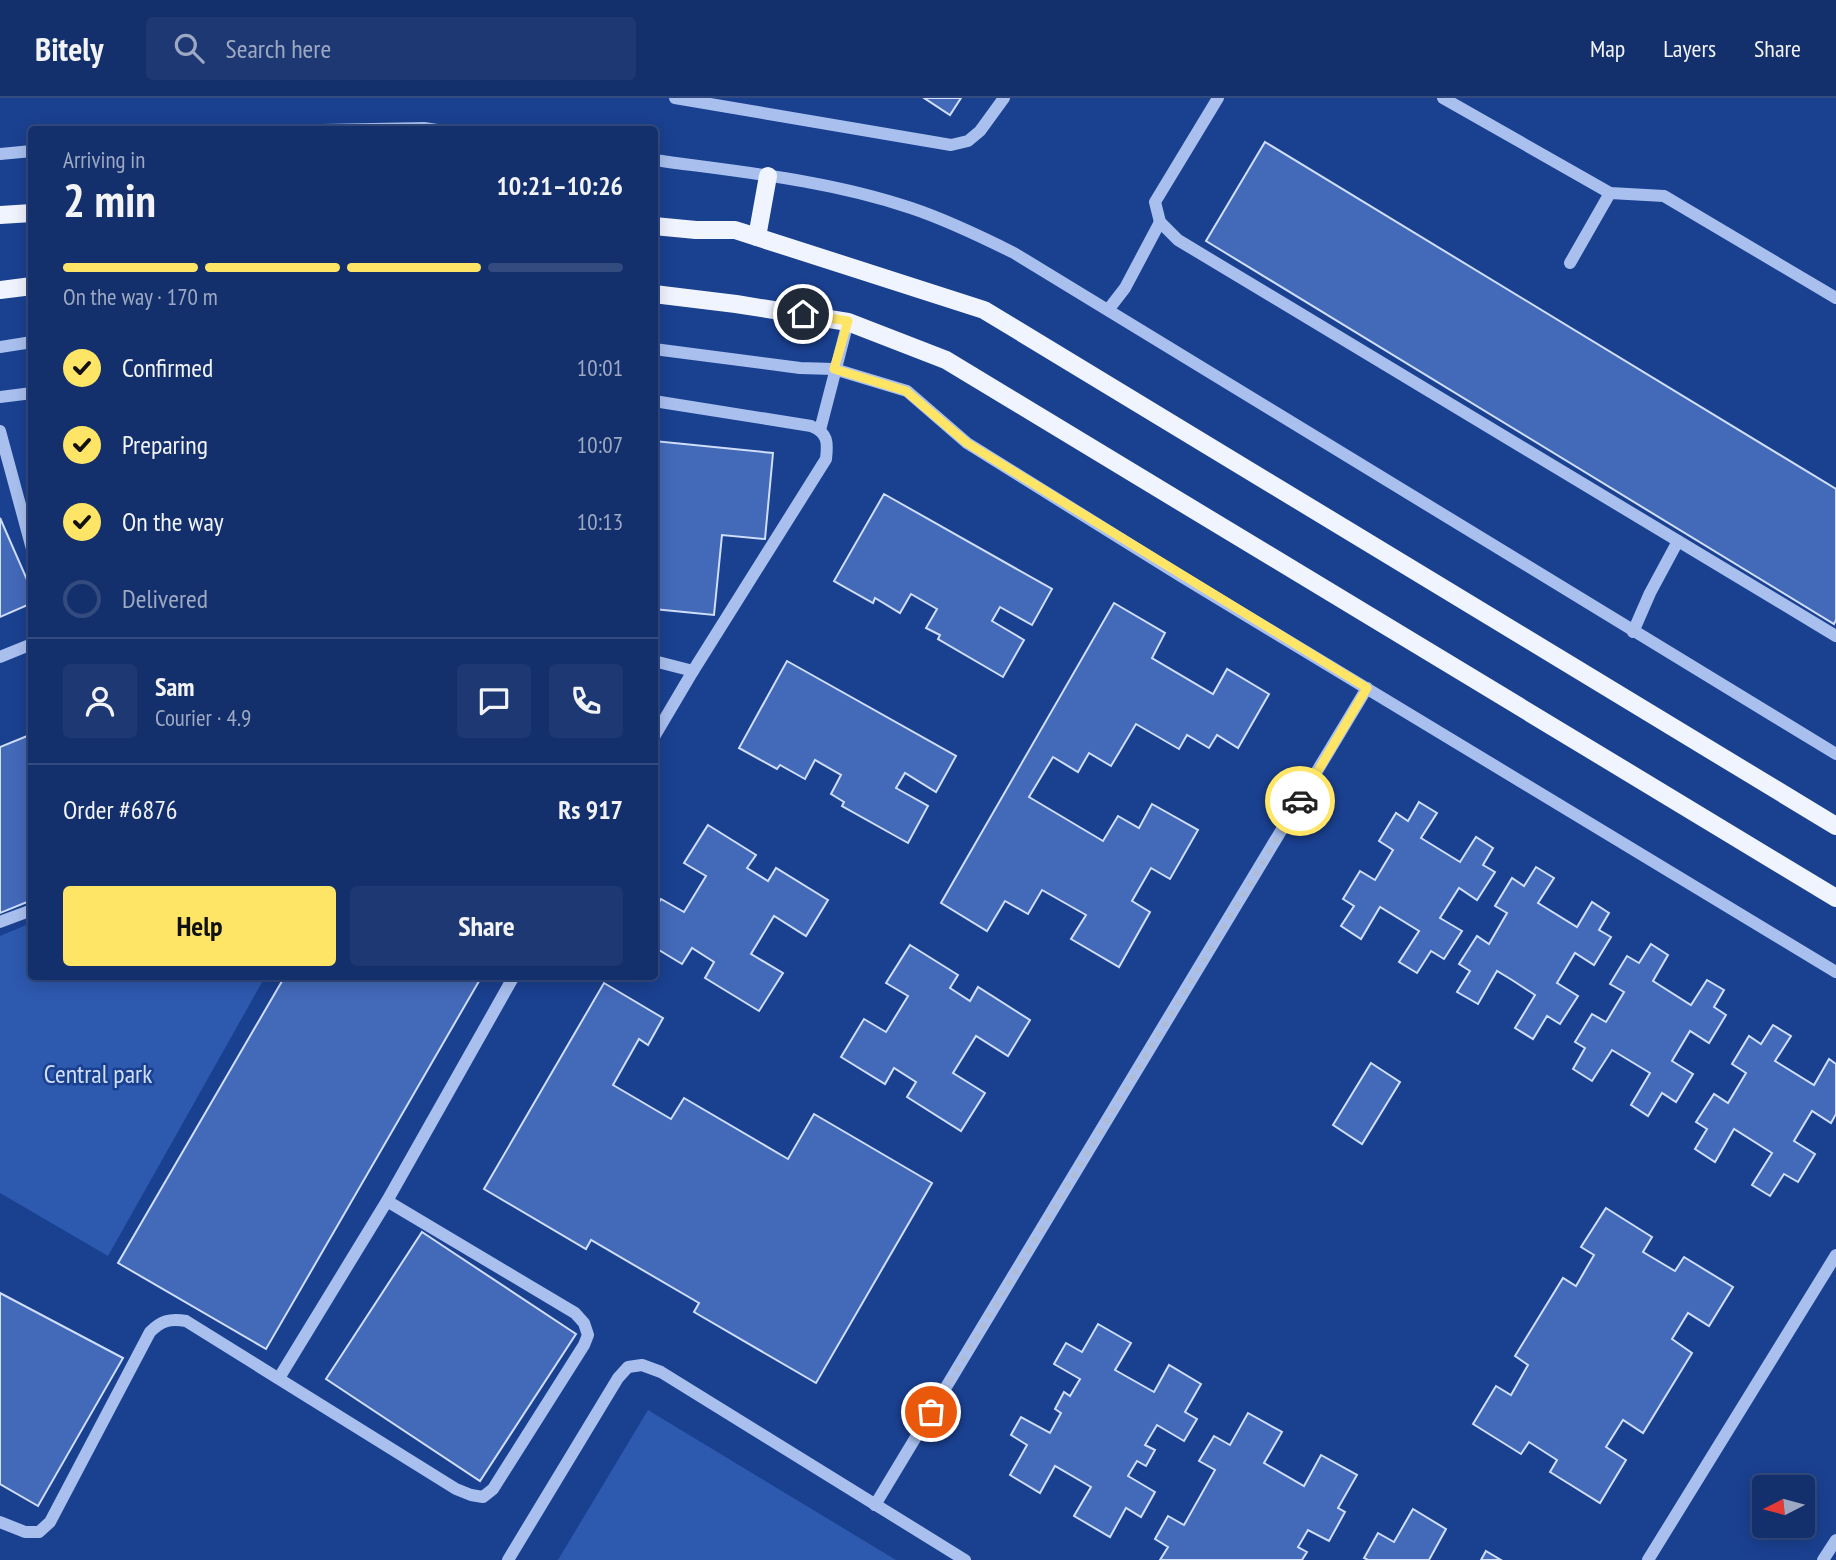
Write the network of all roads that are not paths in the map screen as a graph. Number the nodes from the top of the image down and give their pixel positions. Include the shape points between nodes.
1 (682, 98) edge
2 (1004, 98) edge
3 (1219, 98) edge
4 (1443, 98) edge
5 (28, 151) edge
6 (0, 154) edge
7 (658, 161) edge
8 (768, 176) junction
9 (1610, 193) junction
10 (28, 213) edge
11 (0, 215) edge
12 (1160, 222) junction
13 (658, 226) edge
14 (757, 237) junction
15 (1570, 263) dead end
16 (28, 286) edge
17 (0, 290) edge
18 (658, 294) edge
19 (1836, 298) edge
20 (1108, 310) junction
21 (848, 321) junction
22 (28, 343) edge
23 (0, 347) edge
24 (658, 350) edge
25 (834, 369) junction
26 (28, 394) edge
27 (0, 397) edge
28 (658, 402) edge
29 (820, 430) junction
30 (0, 431) edge
31 (28, 534) edge
32 (1678, 541) junction
33 (1633, 632) junction
34 (1836, 636) edge
35 (28, 646) edge
36 (0, 657) edge
37 (658, 662) edge
38 (693, 671) junction
39 (1367, 688) junction
40 (658, 730) edge
41 (1836, 754) edge
42 (1836, 826) edge
43 (1836, 898) edge
44 (28, 912) edge
45 (0, 922) edge
46 (1836, 972) edge
47 (512, 980) edge
48 (387, 1201) junction
49 (1836, 1255) edge
50 (279, 1378) junction
51 (875, 1506) junction
52 (0, 1522) edge
53 (1836, 1539) edge
54 (508, 1560) edge
55 (965, 1560) edge
56 (1648, 1560) edge
57 (1823, 1560) edge

1 - 2 street via 951,145 968,141 980,131
3 - 12 street via 1155,202
4 - 9 street
5 - 6 street
7 - 8 street
8 - 14 main road
8 - 20 street via 910,207 967,229
9 - 15 street
9 - 19 street via 1664,196
10 - 11 main road
12 - 20 street
12 - 32 street via 1178,240
13 - 14 main road via 735,230
14 - 42 main road via 984,310
16 - 17 main road
18 - 21 main road
20 - 33 street
21 - 25 street
21 - 43 main road via 946,360
22 - 23 street
24 - 25 street
25 - 29 street
25 - 39 street via 906,391 967,443
26 - 27 street
28 - 29 street
29 - 38 street via 827,437 825,458
30 - 31 street
32 - 33 street
32 - 34 street
33 - 41 street
35 - 36 street
37 - 38 street
38 - 40 street
39 - 46 street
39 - 51 street
44 - 45 street
47 - 48 street
48 - 50 street
48 - 50 street via 575,1312 588,1335 584,1345 493,1489 483,1497 456,1489
49 - 56 street
50 - 52 street via 186,1321 160,1322 150,1332 50,1522 38,1532 24,1532
51 - 54 street via 661,1372 628,1367
51 - 55 street
53 - 57 street

